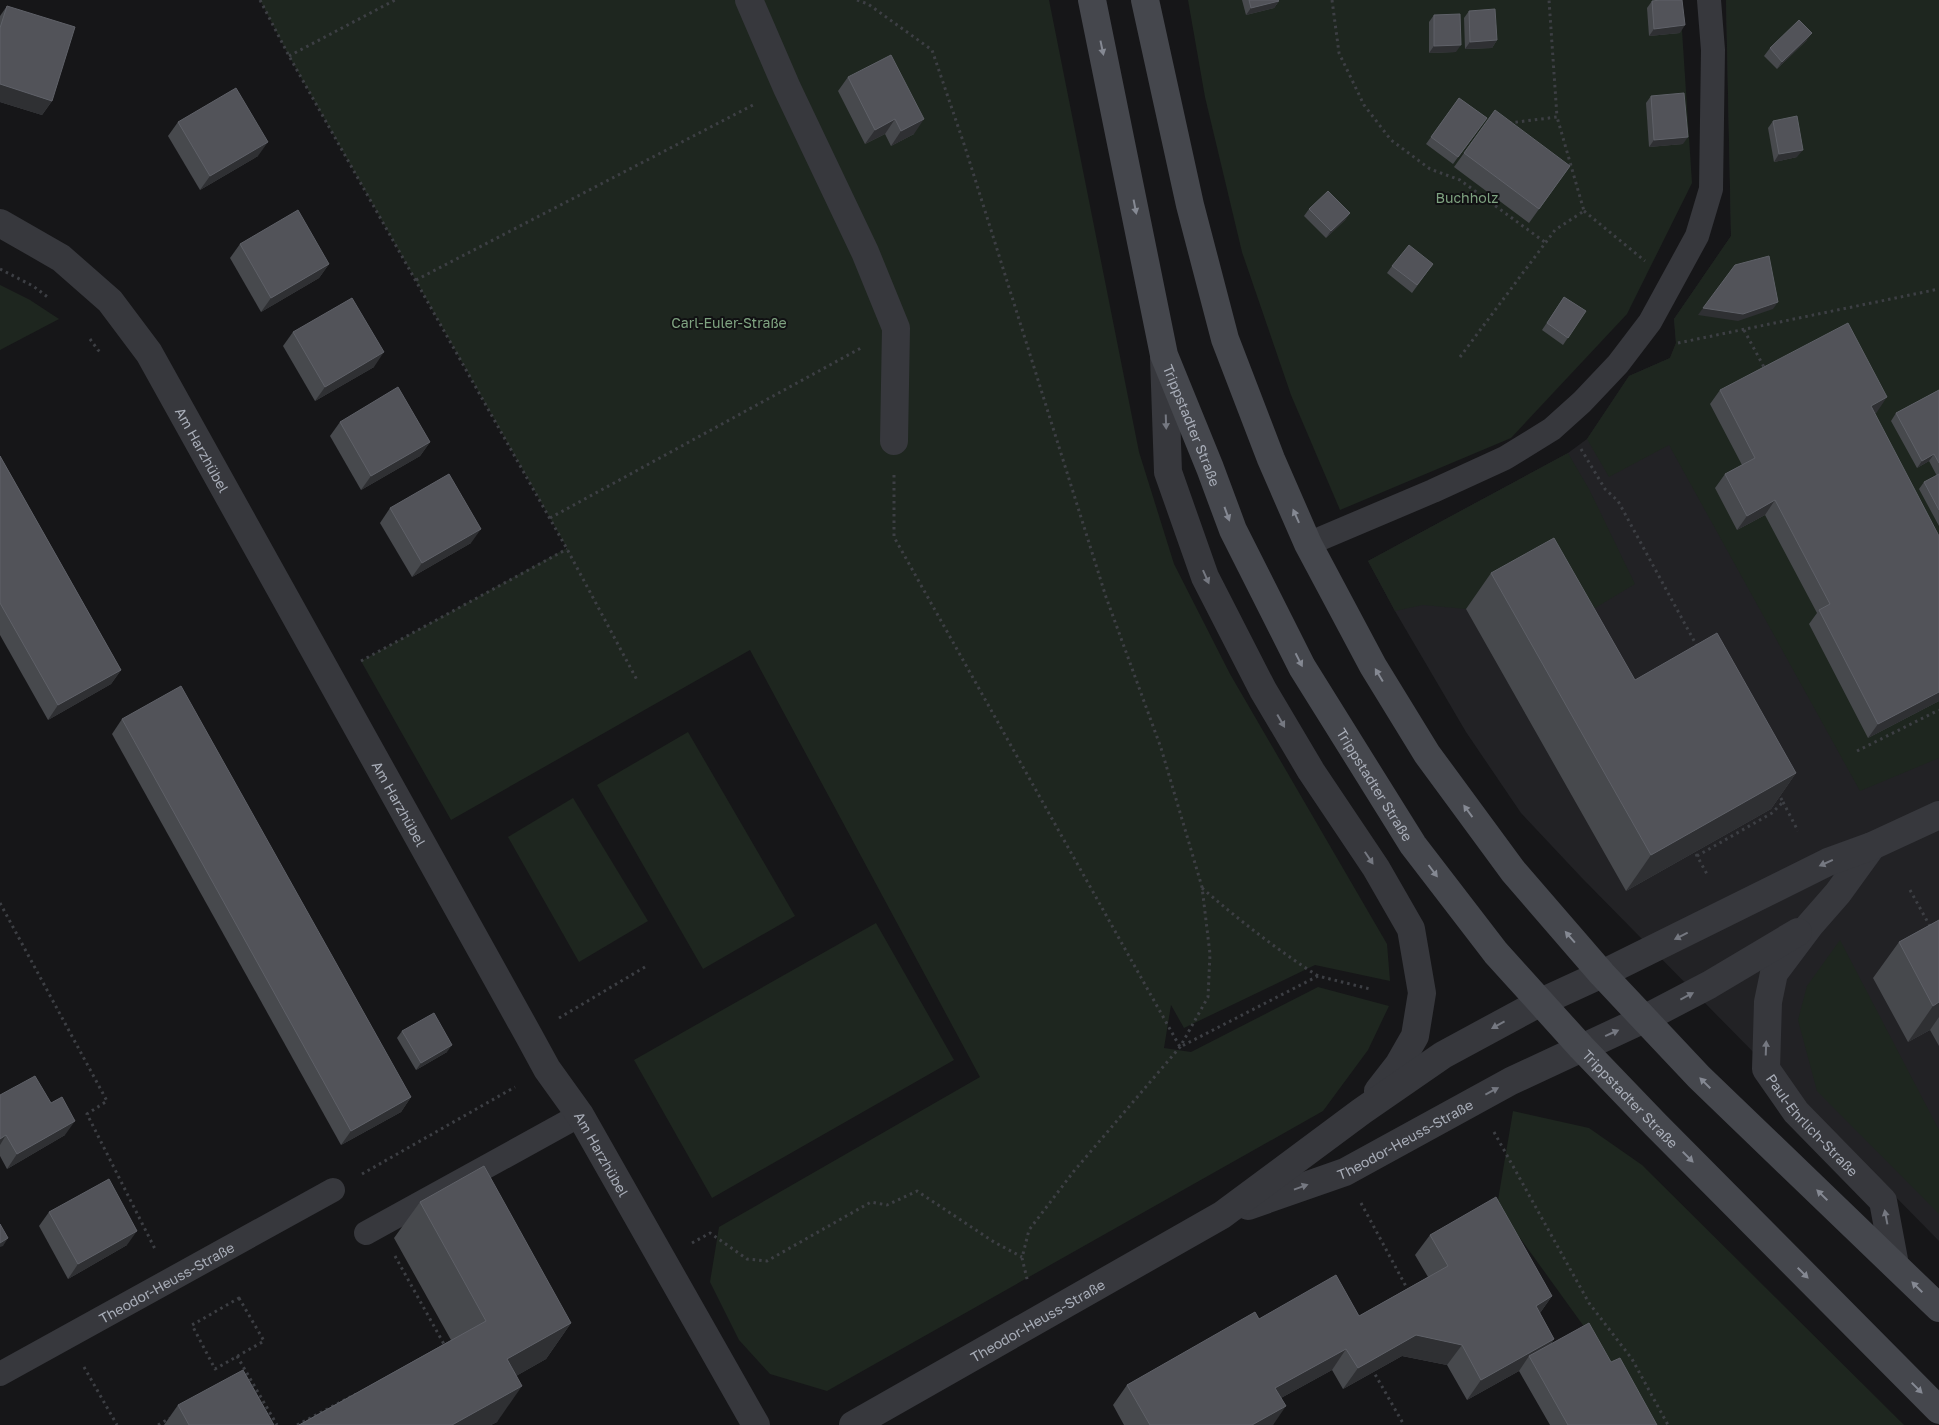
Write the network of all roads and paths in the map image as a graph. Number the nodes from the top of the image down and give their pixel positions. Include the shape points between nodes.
1 (260, 0) edge
2 (395, 0) edge
3 (749, 0) edge
4 (856, 0) edge
5 (1092, 0) edge
6 (1145, 0) edge
7 (1332, 0) edge
8 (1549, 0) edge
9 (1709, 0) edge
10 (289, 56) junction
11 (787, 88) junction
12 (1557, 117) junction
13 (1508, 123) edge
14 (1584, 211) junction
15 (0, 223) edge
16 (1546, 243) junction
17 (416, 280) junction
18 (1673, 281) junction
19 (1939, 289) edge
20 (896, 328) junction
21 (1744, 330) junction
22 (1676, 343) dead end
23 (1164, 355) junction
24 (1460, 357) dead end
25 (1768, 374) edge
26 (1562, 420) junction
27 (894, 442) joint
28 (550, 518) junction
29 (1308, 544) junction
30 (567, 549) junction
31 (1702, 656) edge
32 (329, 678) junction
33 (637, 680) dead end
34 (1939, 710) edge
35 (1907, 717) edge
36 (1910, 724) junction
37 (1858, 751) dead end
38 (1773, 784) edge
39 (1783, 802) junction
40 (1939, 815) edge
41 (1798, 831) dead end
42 (1872, 846) junction
43 (1708, 876) dead end
44 (1202, 887) junction
45 (1910, 890) dead end
46 (0, 904) edge
47 (1810, 925) junction
48 (1931, 929) edge
49 (644, 967) dead end
50 (1602, 974) junction
51 (1318, 976) junction
52 (1370, 989) dead end
53 (1541, 1002) junction
54 (1644, 1019) junction
55 (529, 1036) junction
56 (1180, 1047) junction
57 (1581, 1047) junction
58 (516, 1087) dead end
59 (1362, 1111) junction
60 (580, 1115) junction
61 (1494, 1132) dead end
62 (1345, 1172) junction
63 (333, 1190) joint
64 (1222, 1216) junction
65 (366, 1233) dead end
66 (392, 1251) dead end
67 (1022, 1258) junction
68 (661, 1260) junction
69 (1895, 1265) junction
70 (172, 1278) junction
71 (1402, 1296) edge
72 (1939, 1308) edge
73 (1038, 1320) junction
74 (67, 1336) junction
75 (437, 1350) edge
76 (237, 1356) junction
77 (1370, 1365) edge
78 (0, 1374) edge
79 (358, 1392) edge
80 (1939, 1410) edge
81 (174, 1416) dead end
82 (117, 1425) edge
83 (158, 1425) edge
84 (277, 1425) edge
85 (297, 1425) edge
86 (756, 1425) edge
87 (853, 1425) edge
88 (1404, 1425) edge
89 (1668, 1425) edge

1 - 10 path
2 - 10 path
3 - 11 street
4 - 44 path via 868,4 932,50 1106,597 1161,748
5 -> 23 main road, Trippstadter Straße
29 -> 6 main road via 1225,339 1190,205
7 - 16 path via 1339,52 1364,105 1391,140 1430,169 1460,180
8 - 12 path
9 - 18 lane via 1713,50 1711,189 1697,236
10 - 17 path
11 - 17 path
11 - 20 street via 865,252
12 - 13 path
12 - 14 path
14 - 16 path via 1555,230
14 - 18 path
15 - 32 street, Am Harzhübel via 60,258 110,300 149,353
16 - 24 path
17 - 28 path
18 - 26 lane via 1650,322 1618,364
19 - 21 path
20 - 27 street
20 - 28 path
21 - 22 path
21 - 25 path
23 -> 53 main road, Trippstadter Straße via 1233,530 1302,667 1413,846 1496,953
23 -> 59 street via 1168,472 1205,577 1263,690 1412,930 1422,993 1415,1036 1399,1064
26 - 29 lane via 1504,458
26 - 31 path via 1605,490 1618,501
27 - 56 path via 894,538
28 - 30 path
50 -> 29 main road via 1513,871 1427,754 1373,666
30 - 32 path
30 - 33 path
32 - 55 street, Am Harzhübel
34 - 36 path
35 - 36 path
36 - 37 path
38 - 39 path
39 - 41 path
39 - 43 path via 1772,814 1696,854
40 - 42 street, Paul-Ehrlich-Straße
42 - 47 street, Paul-Ehrlich-Straße
42 -> 50 street, Paul-Ehrlich-Straße via 1828,862
44 - 51 path via 1241,922
44 - 56 path via 1210,954 1208,997
45 - 48 path
46 - 70 path via 106,1101 87,1114
54 -> 47 street, Paul-Ehrlich-Straße
69 -> 47 street, Paul-Ehrlich-Straße via 1883,1201 1796,1112 1766,1069 1768,1002 1774,973
49 - 55 path
50 - 53 street, Paul-Ehrlich-Straße
50 - 54 main road
51 - 52 path
51 - 56 path
53 - 57 main road, Trippstadter Straße
53 -> 59 street, Theodor-Heuss-Straße via 1443,1055
57 -> 54 street, Theodor-Heuss-Straße
69 -> 54 main road via 1712,1090
55 - 60 street, Am Harzhübel via 547,1069
56 - 67 path via 1074,1171 1029,1230
62 -> 57 street, Theodor-Heuss-Straße
57 -> 80 main road, Trippstadter Straße
58 - 63 path
59 - 64 street, Theodor-Heuss-Straße
60 - 65 lane
60 - 68 street, Am Harzhübel
61 - 89 path via 1589,1303 1632,1358
64 -> 62 street, Theodor-Heuss-Straße
62 - 71 path via 1410,1291
63 - 70 lane, Theodor-Heuss-Straße
64 - 73 street, Theodor-Heuss-Straße
66 - 75 path via 446,1346
67 - 68 path via 917,1191 887,1206 871,1202 767,1261 747,1258 710,1233
67 - 73 path
68 - 86 street, Am Harzhübel
72 -> 69 main road
70 - 74 lane, Theodor-Heuss-Straße
73 - 87 street, Theodor-Heuss-Straße
74 - 78 lane, Theodor-Heuss-Straße
74 - 82 path
76 - 76 path via 264,1341 239,1298 192,1325 215,1369
76 - 84 path
77 - 88 path
79 - 85 path
81 - 83 path

